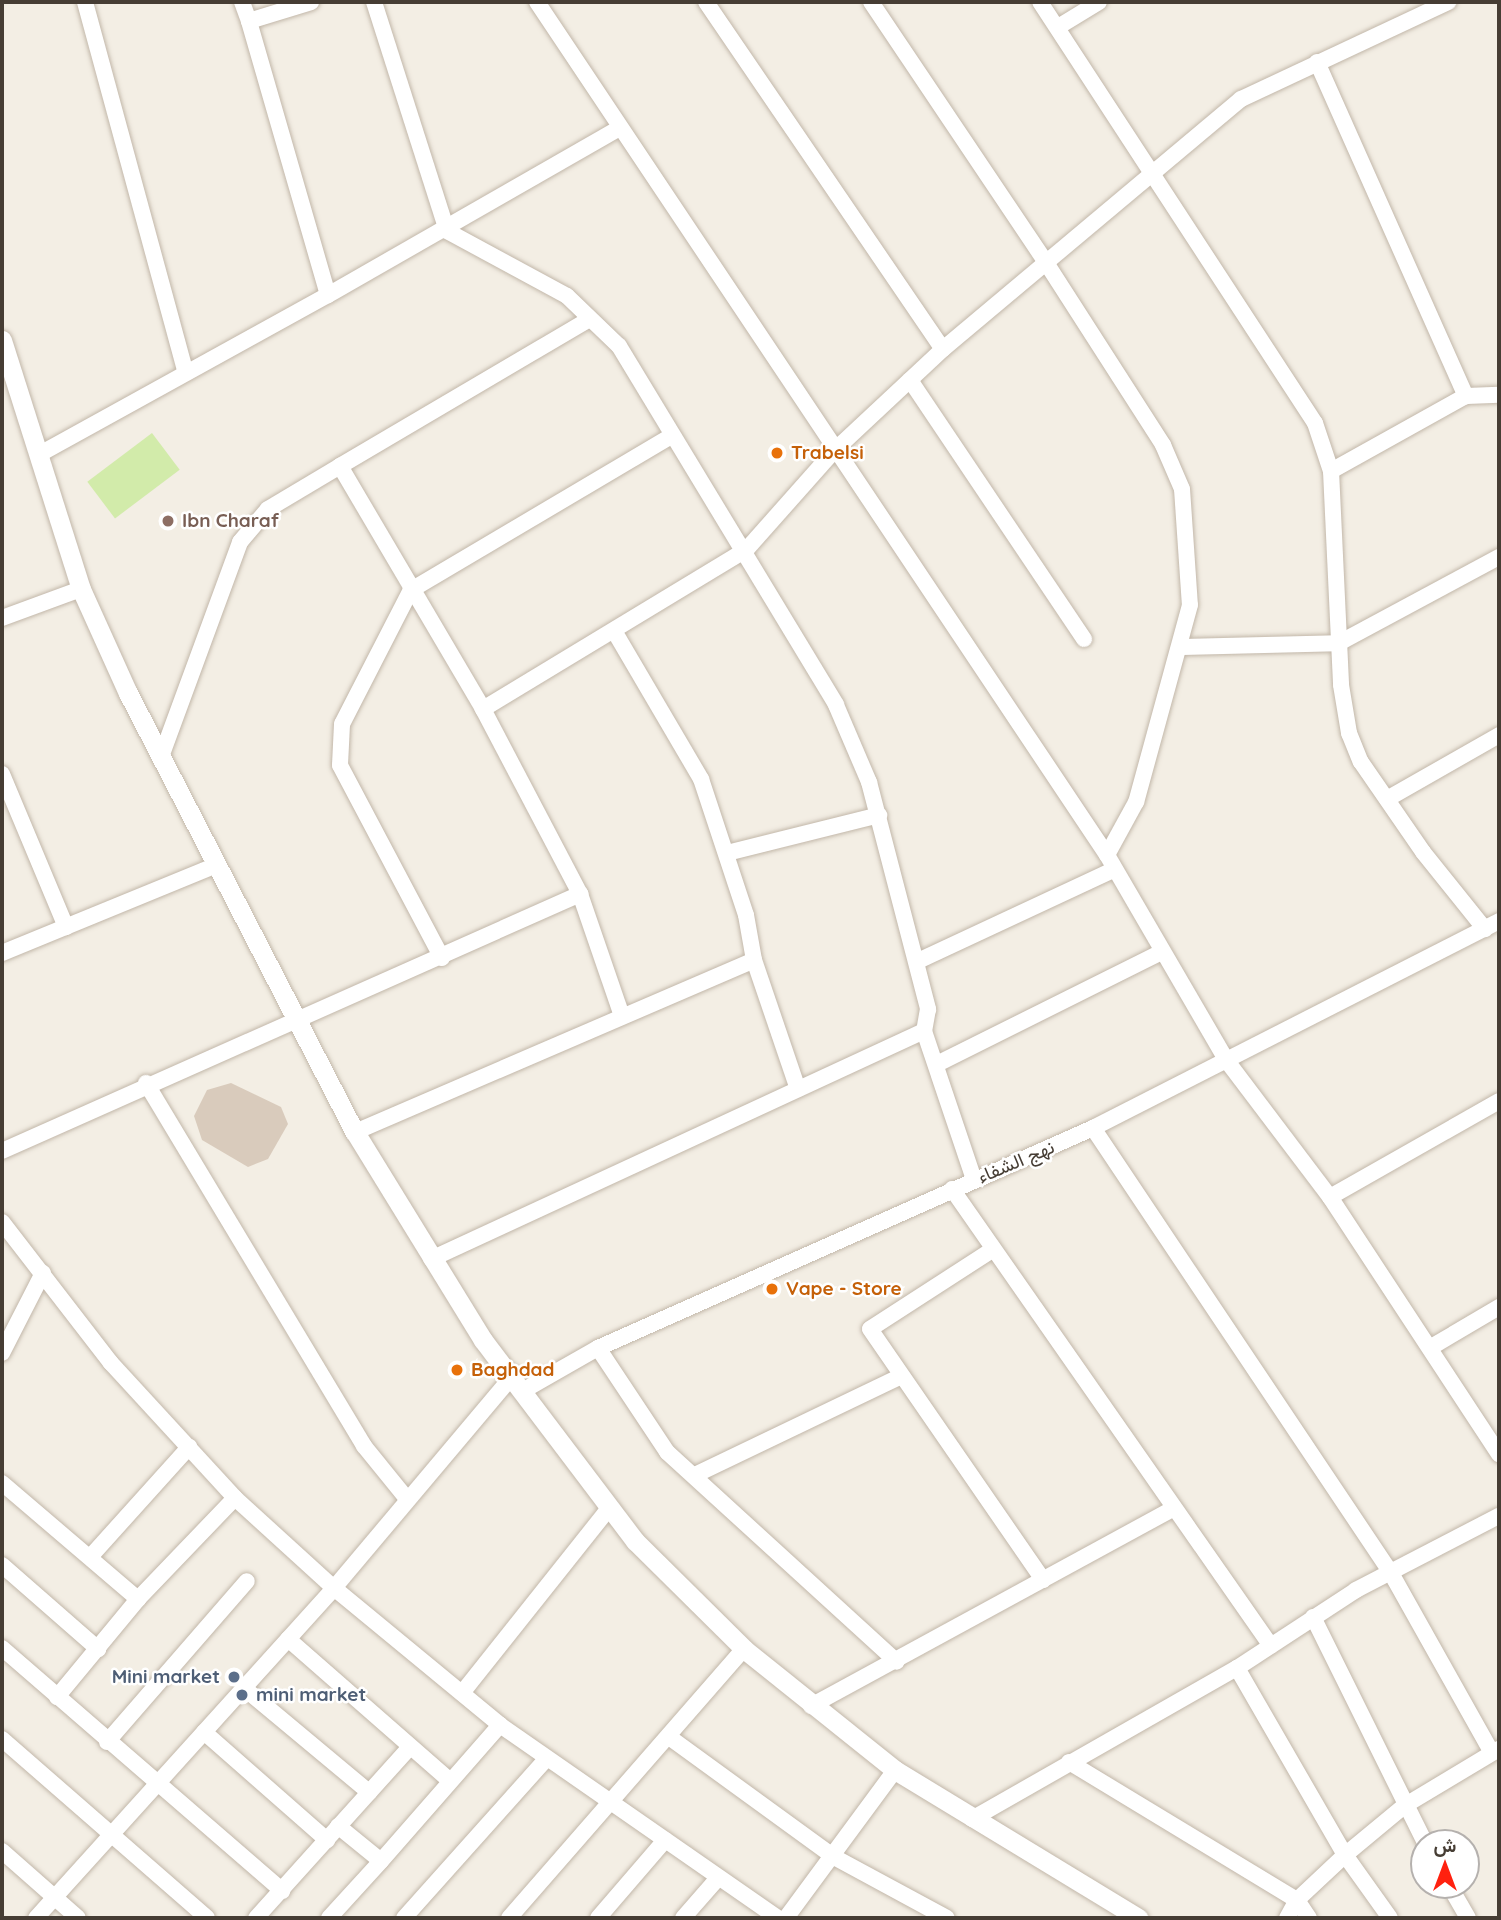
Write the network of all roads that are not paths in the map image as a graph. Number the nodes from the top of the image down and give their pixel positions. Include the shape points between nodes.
1 (85, 2) edge
2 (242, 2) edge
3 (311, 2) edge
4 (374, 2) edge
5 (537, 2) edge
6 (706, 2) edge
7 (871, 2) edge
8 (1040, 2) edge
9 (1099, 2) edge
10 (1448, 2) edge
11 (249, 22) junction
12 (1058, 27) junction
13 (1317, 62) junction
14 (620, 128) junction
15 (1153, 170) junction
16 (447, 232) junction
17 (1045, 261) junction
18 (328, 295) junction
19 (590, 319) junction
20 (2, 340) edge
21 (943, 349) junction
22 (185, 370) junction
23 (910, 380) junction
24 (1499, 395) edge
25 (1466, 396) junction
26 (671, 436) junction
27 (834, 451) junction
28 (38, 455) junction
29 (340, 466) junction
30 (1331, 471) junction
31 (746, 550) junction
32 (1499, 557) edge
33 (81, 589) junction
34 (411, 590) junction
35 (2, 618) edge
36 (614, 631) junction
37 (1084, 639) dead end
38 (1339, 643) junction
39 (1180, 647) junction
40 (483, 709) junction
41 (1499, 735) edge
42 (161, 757) junction
43 (2, 774) edge
44 (1387, 799) junction
45 (878, 815) junction
46 (727, 853) junction
47 (1111, 862) junction
48 (212, 867) junction
49 (580, 894) junction
50 (1492, 925) edge
51 (66, 927) junction
52 (2, 953) edge
53 (1160, 953) junction
54 (442, 958) junction
55 (754, 960) junction
56 (918, 961) junction
57 (622, 1016) junction
58 (299, 1020) junction
59 (924, 1031) junction
60 (1227, 1061) junction
61 (937, 1064) junction
62 (146, 1083) junction
63 (798, 1089) junction
64 (1499, 1101) edge
65 (1093, 1128) junction
66 (355, 1132) junction
67 (2, 1151) edge
68 (974, 1180) junction
69 (952, 1189) junction
70 (1330, 1197) junction
71 (2, 1222) edge
72 (992, 1250) junction
73 (431, 1259) junction
74 (43, 1273) junction
75 (1499, 1307) edge
76 (1433, 1346) junction
77 (598, 1348) junction
78 (2, 1353) edge
79 (897, 1378) junction
80 (520, 1382) junction
81 (189, 1447) junction
82 (1499, 1454) edge
83 (697, 1474) junction
84 (2, 1483) edge
85 (235, 1498) junction
86 (407, 1499) junction
87 (610, 1507) junction
88 (1171, 1510) junction
89 (1499, 1516) edge
90 (91, 1556) junction
91 (2, 1565) edge
92 (1391, 1573) junction
93 (247, 1580) dead end
94 (1043, 1580) junction
95 (334, 1588) junction
96 (138, 1599) junction
97 (1313, 1617) junction
98 (288, 1639) junction
99 (1271, 1646) junction
100 (2, 1648) edge
101 (98, 1648) junction
102 (744, 1649) junction
103 (897, 1662) junction
104 (1237, 1668) junction
105 (244, 1688) junction
106 (462, 1693) junction
107 (57, 1697) junction
108 (811, 1706) junction
109 (500, 1725) junction
110 (204, 1732) junction
111 (669, 1737) junction
112 (2, 1739) edge
113 (107, 1742) junction
114 (410, 1746) junction
115 (1495, 1751) edge
116 (546, 1759) junction
117 (1069, 1762) junction
118 (895, 1770) junction
119 (450, 1782) junction
120 (160, 1783) junction
121 (369, 1792) junction
122 (609, 1805) junction
123 (1405, 1806) junction
124 (972, 1819) junction
125 (338, 1826) junction
126 (1417, 1829) edge
127 (112, 1833) junction
128 (327, 1840) junction
129 (665, 1840) junction
130 (2, 1851) edge
131 (1345, 1855) junction
132 (834, 1857) junction
133 (381, 1861) junction
134 (718, 1878) junction
135 (283, 1891) junction
136 (55, 1897) junction
137 (1457, 1899) edge
138 (1297, 1900) junction
139 (36, 1918) edge
140 (78, 1918) edge
141 (206, 1918) edge
142 (256, 1918) edge
143 (329, 1918) edge
144 (404, 1918) edge
145 (509, 1918) edge
146 (598, 1918) edge
147 (683, 1918) edge
148 (778, 1918) edge
149 (786, 1918) edge
150 (947, 1918) edge
151 (1138, 1918) edge
152 (1287, 1918) edge
153 (1309, 1918) edge
154 (1390, 1918) edge
155 (1468, 1918) edge

1 - 22 street
2 - 11 street
3 - 11 street
4 - 16 street
5 - 14 street
6 - 21 street
7 - 17 street
8 - 12 street
9 - 12 street
10 - 13 street
11 - 18 street
12 - 15 street
13 - 15 street via 1241,99
13 - 25 street
14 - 16 street
14 - 27 street
15 - 17 street
15 - 30 street via 1298,391
16 - 18 street
16 - 19 street via 529,272
17 - 21 street
17 - 39 street via 1163,445 1182,489 1190,605
18 - 22 street
19 - 26 street via 652,392
19 - 29 street
20 - 28 street
21 - 23 street
22 - 28 street
23 - 27 street
23 - 37 street
24 - 25 street
25 - 30 street
26 - 31 street
26 - 34 street
27 - 31 street
27 - 47 street
28 - 33 street
29 - 34 street
29 - 42 street via 268,509 240,542
30 - 38 street
31 - 36 street
31 - 45 street via 836,705
32 - 38 street
33 - 35 street
33 - 42 street
34 - 40 street
34 - 54 street via 337,744 340,765
36 - 40 street
36 - 46 street via 701,779
38 - 39 street
38 - 44 street via 1349,733
39 - 47 street via 1136,802
40 - 49 street
41 - 44 street
42 - 48 street
43 - 51 street
44 - 50 street
45 - 46 street
45 - 56 street
46 - 55 street
47 - 53 street
47 - 56 street
48 - 51 street
48 - 58 street
49 - 54 street
49 - 57 street
50 - 60 street, نهج الشفاء
51 - 52 street
53 - 60 street
53 - 61 street
54 - 58 street
55 - 57 street
55 - 63 street
56 - 59 street via 928,1009
57 - 66 street
58 - 62 street
58 - 66 street
59 - 61 street
59 - 63 street
60 - 65 street, نهج الشفاء
60 - 70 street
61 - 68 street
62 - 67 street
62 - 86 street via 364,1446
63 - 73 street
64 - 70 street
65 - 68 street, نهج الشفاء
65 - 92 street
66 - 73 street
68 - 69 street, نهج الشفاء
69 - 72 street
69 - 77 street, نهج الشفاء
70 - 76 street
71 - 74 street
72 - 79 street via 876,1320 872,1341
72 - 88 street
73 - 80 street
74 - 78 street
74 - 81 street via 111,1363
75 - 76 street
76 - 82 street
77 - 80 street, نهج الشفاء
77 - 83 street via 667,1452
79 - 83 street
79 - 94 street
80 - 86 street, نهج الشفاء
80 - 87 street
81 - 85 street
81 - 90 street
83 - 103 street
84 - 90 street
85 - 95 street
85 - 96 street
86 - 95 street, نهج الشفاء
87 - 102 street
87 - 106 street
88 - 94 street
88 - 99 street
89 - 92 street
90 - 96 street
91 - 101 street
92 - 97 street
92 - 115 street
93 - 113 street
94 - 103 street
95 - 98 street, نهج الشفاء
95 - 106 street
96 - 101 street
97 - 99 street
97 - 123 street
98 - 105 street, نهج الشفاء
98 - 114 street
99 - 104 street
100 - 107 street
101 - 107 street
102 - 108 street
102 - 111 street
103 - 108 street
104 - 117 street
104 - 131 street
105 - 110 street, نهج الشفاء
105 - 121 street
106 - 109 street
107 - 113 street
108 - 118 street
109 - 116 street
109 - 119 street
110 - 120 street, نهج الشفاء
110 - 128 street
111 - 122 street
111 - 132 street
112 - 127 street
113 - 120 street
114 - 119 street
114 - 121 street
115 - 123 street
116 - 122 street
116 - 144 street
117 - 124 street
117 - 138 street
118 - 124 street
118 - 132 street
119 - 133 street
120 - 127 street, نهج الشفاء
120 - 135 street
121 - 125 street
122 - 129 street
122 - 145 street
123 - 126 street
123 - 131 street
124 - 151 street
125 - 128 street
125 - 133 street
127 - 136 street, نهج الشفاء
127 - 141 street
128 - 135 street
129 - 134 street
129 - 146 street
130 - 136 street
131 - 138 street
131 - 154 street
132 - 149 street
132 - 150 street
133 - 143 street
134 - 147 street
134 - 148 street
135 - 142 street
136 - 139 street, نهج الشفاء
136 - 140 street
137 - 155 street
138 - 152 street
138 - 153 street

